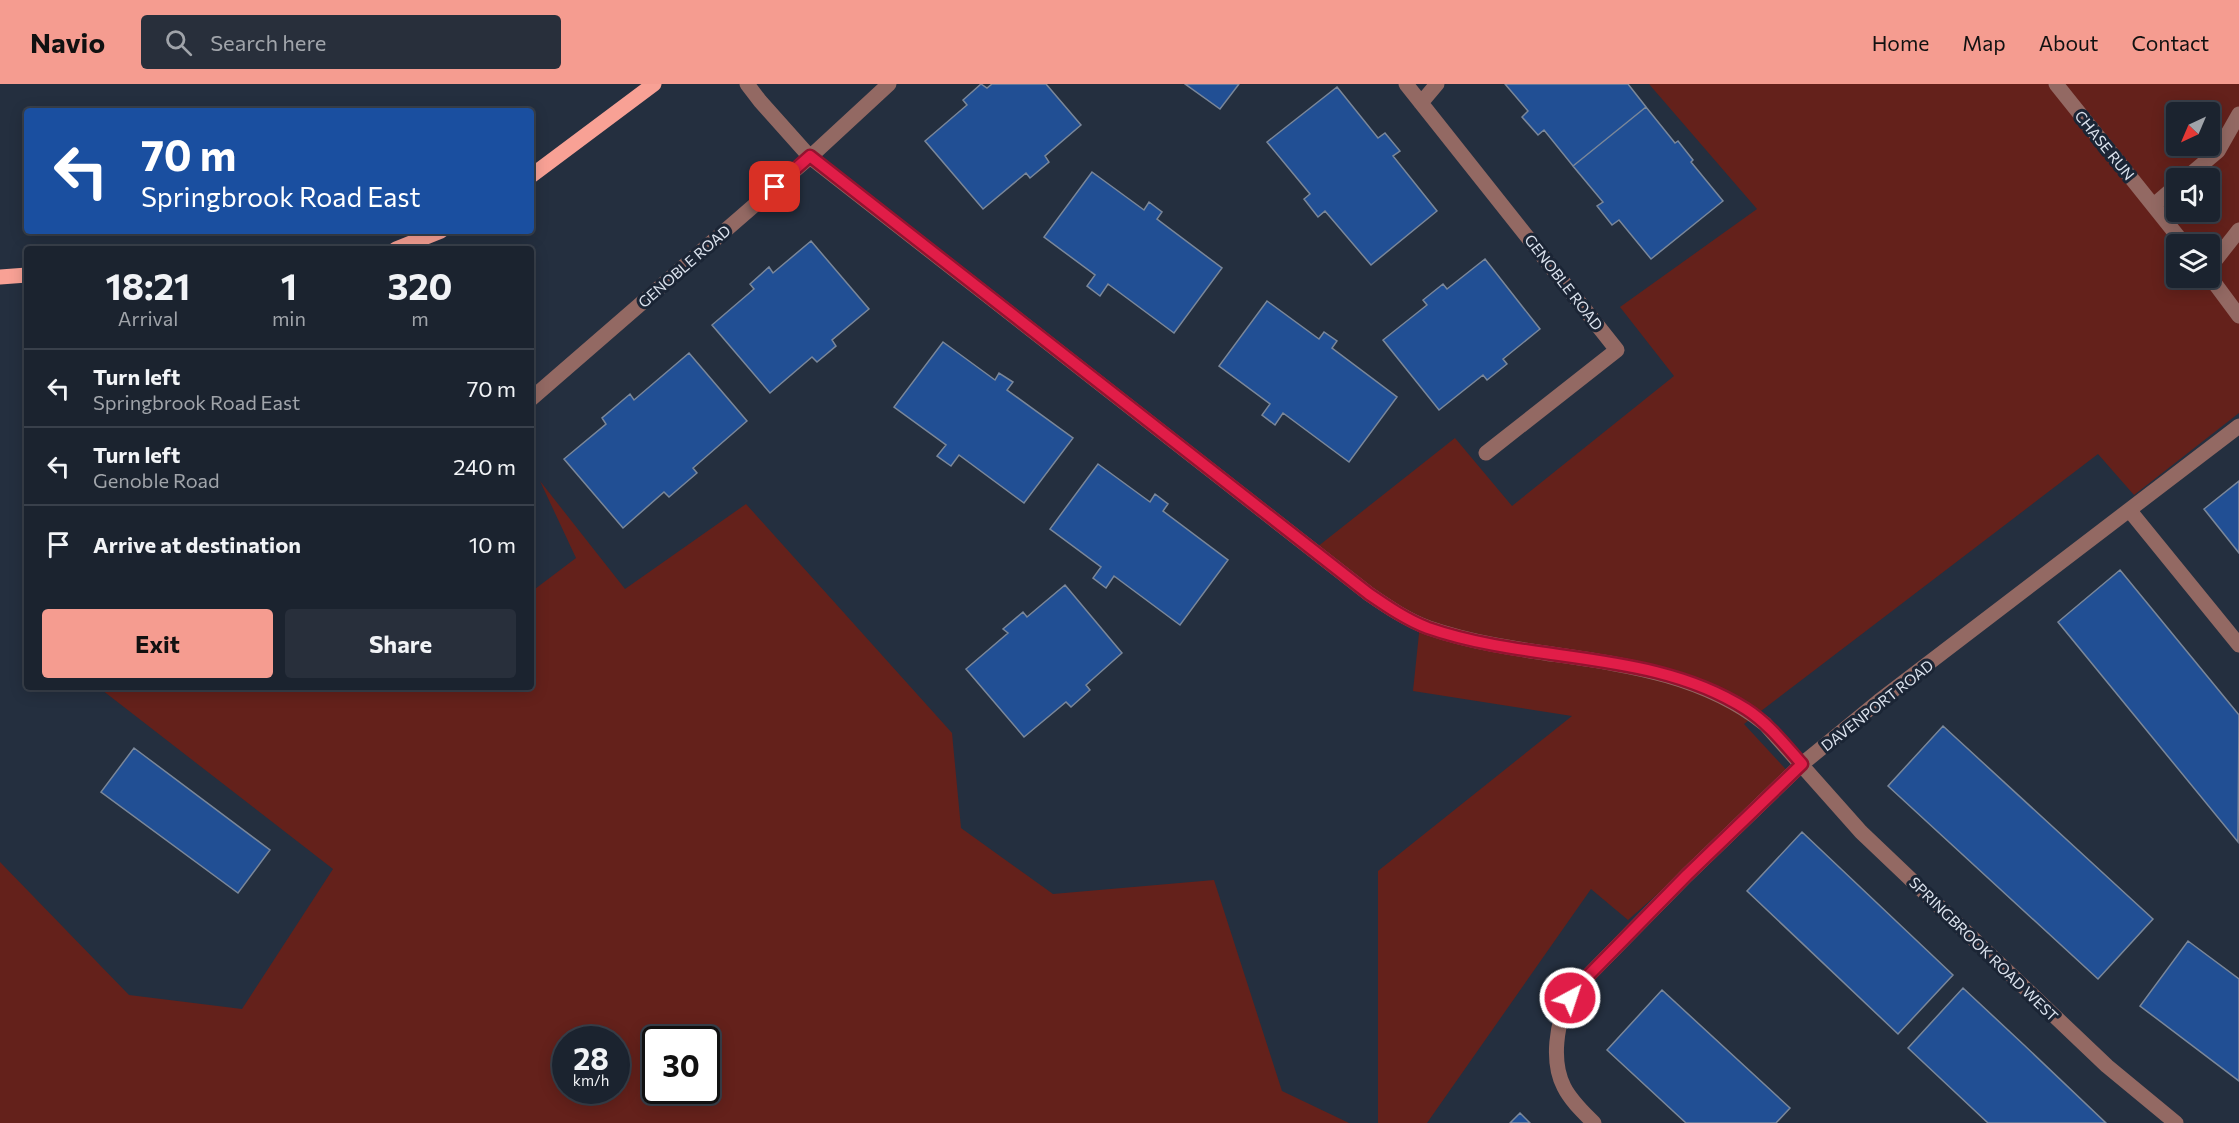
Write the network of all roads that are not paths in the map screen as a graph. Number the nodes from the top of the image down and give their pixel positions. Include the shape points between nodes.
1 (654, 84) edge
2 (747, 84) edge
3 (889, 84) edge
4 (1406, 84) edge
5 (1437, 84) edge
6 (2056, 84) edge
7 (1421, 103) junction
8 (2239, 114) edge
9 (810, 156) junction
10 (2198, 168) edge
11 (534, 174) edge
12 (2166, 195) edge
13 (2154, 206) junction
14 (2239, 230) edge
15 (434, 234) edge
16 (2176, 234) edge
17 (404, 246) edge
18 (2220, 254) edge
19 (24, 276) edge
20 (0, 277) edge
21 (2218, 288) edge
22 (2239, 316) edge
23 (534, 396) edge
24 (2239, 426) edge
25 (1486, 453) dead end
26 (2130, 511) junction
27 (2239, 645) edge
28 (1802, 764) junction
29 (1594, 1123) edge
30 (2176, 1123) edge

1 - 11 main road
2 - 9 street, SPRINGBROOK ROAD WEST
3 - 9 street, GENOBLE ROAD
4 - 7 street, GENOBLE ROAD
5 - 7 street
6 - 13 street, CHASE RUN
7 - 25 street, GENOBLE ROAD via 1617,350
8 - 10 street via 2218,151
9 - 23 street, GENOBLE ROAD
9 - 28 street, SPRINGBROOK ROAD WEST via 1369,594 1407,619 1467,638 1663,674 1706,688 1765,724
12 - 13 street
13 - 16 street, CHASE RUN
14 - 18 street
15 - 17 main road
19 - 20 main road
21 - 22 street
24 - 26 street, DAVENPORT ROAD
26 - 27 street
26 - 28 street, DAVENPORT ROAD
28 - 29 street, DAVENPORT ROAD via 1679,883 1570,998 1561,1018 1558,1064 1564,1086
28 - 30 street, SPRINGBROOK ROAD WEST via 1861,832 2107,1066

